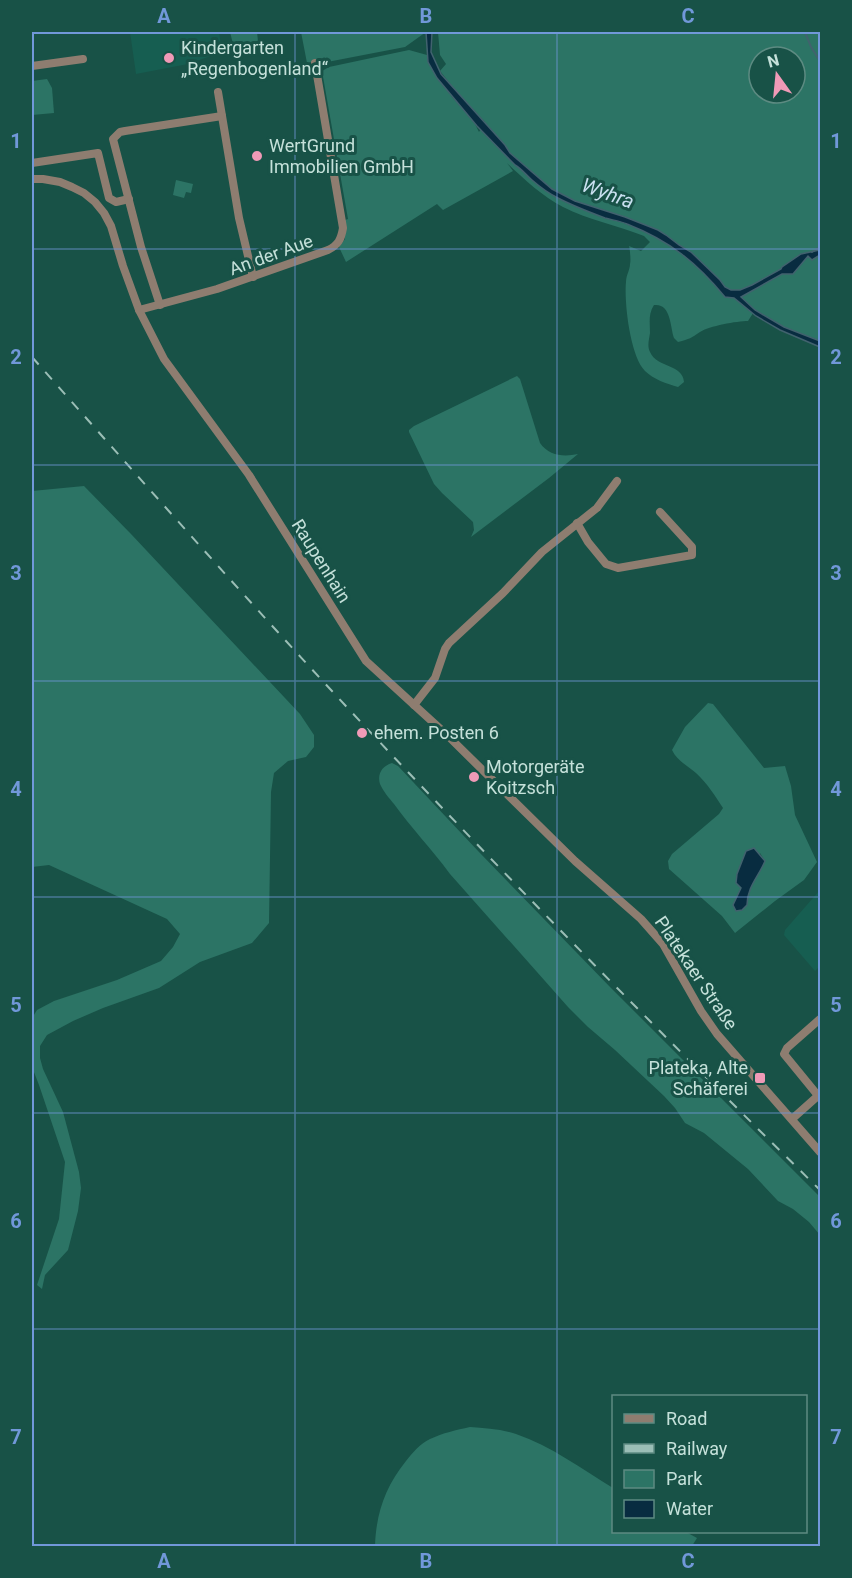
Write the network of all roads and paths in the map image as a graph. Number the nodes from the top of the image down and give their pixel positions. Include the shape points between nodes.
1 (83, 59) dead end
2 (315, 63) dead end
3 (32, 66) edge
4 (218, 92) dead end
5 (222, 116) junction
6 (34, 163) edge
7 (32, 179) edge
8 (129, 199) junction
9 (253, 277) junction
10 (160, 305) junction
11 (139, 310) junction
12 (617, 481) dead end
13 (660, 512) dead end
14 (577, 523) junction
15 (414, 705) junction
16 (510, 796) joint
17 (820, 1019) edge
18 (820, 1096) edge
19 (792, 1119) junction
20 (820, 1152) edge

1 - 3 street
2 - 9 street, An der Aue via 342,237 328,250
4 - 5 street
5 - 8 street via 120,132 113,139
5 - 9 street via 238,218
6 - 8 street via 98,153 109,198 116,202
7 - 11 street, Raupenhain via 72,187 104,213
8 - 10 street
9 - 10 street, An der Aue
10 - 11 street, An der Aue
11 - 15 street, Raupenhain via 172,372 249,475 366,661
12 - 14 street via 597,508
13 - 14 street via 692,547 692,555 618,568 606,564
14 - 15 street via 449,643 435,678
15 - 16 street, Raupenhain
16 - 19 street, Platekaer Straße via 657,937 708,1022
17 - 18 street via 784,1054
18 - 19 street
19 - 20 street, Platekaer Straße

